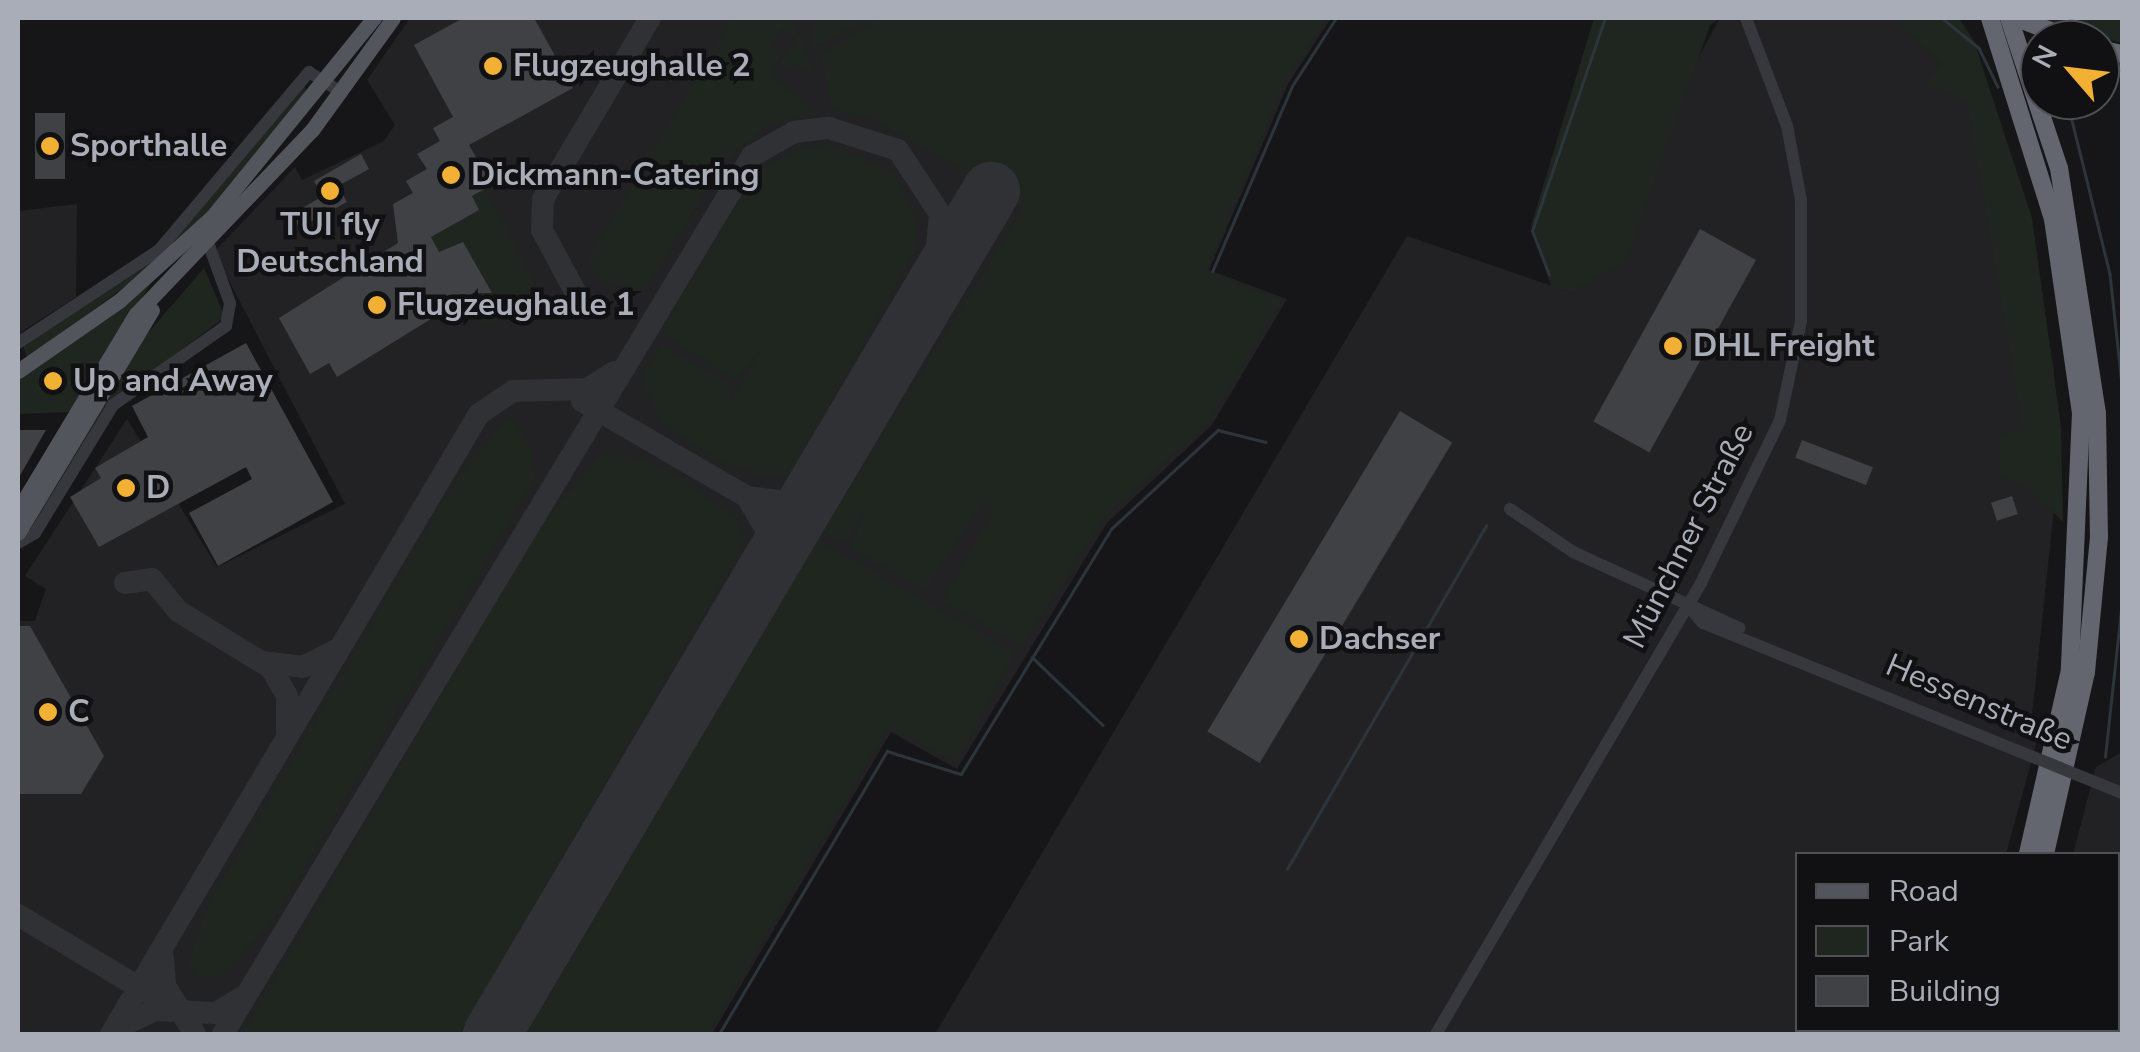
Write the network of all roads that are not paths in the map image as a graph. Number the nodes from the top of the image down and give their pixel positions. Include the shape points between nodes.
1 (374, 18) edge
2 (393, 18) edge
3 (1746, 18) edge
4 (1990, 18) edge
5 (2008, 18) edge
6 (307, 76) junction
7 (328, 82) junction
8 (342, 93) junction
9 (316, 97) junction
10 (207, 240) junction
11 (190, 258) junction
12 (211, 268) junction
13 (177, 279) junction
14 (18, 345) edge
15 (22, 368) edge
16 (1510, 509) dead end
17 (18, 510) edge
18 (18, 533) edge
19 (18, 543) edge
20 (1688, 606) junction
21 (2122, 793) edge
22 (2028, 852) edge
23 (2045, 852) edge
24 (1436, 1034) edge

1 - 7 main road
2 - 8 main road
3 - 20 street, Münchner Straße via 1792,146 1801,321 1766,457
4 - 22 highway via 2053,218 2080,412 2072,651
5 - 23 highway via 2059,168 2097,413 2099,537 2086,672
6 - 7 street
6 - 9 street
6 - 14 street via 159,250
7 - 8 street
7 - 9 main road
8 - 10 main road
9 - 15 main road via 184,245
10 - 11 main road
10 - 12 street
11 - 13 main road
11 - 17 main road via 123,332
12 - 13 street via 195,265
12 - 19 street via 230,304 226,326 119,398 35,532
13 - 18 main road via 110,376
14 - 15 street
16 - 20 street, Hessenstraße via 1574,552
20 - 21 street, Hessenstraße, bridge
20 - 24 street, Münchner Straße

